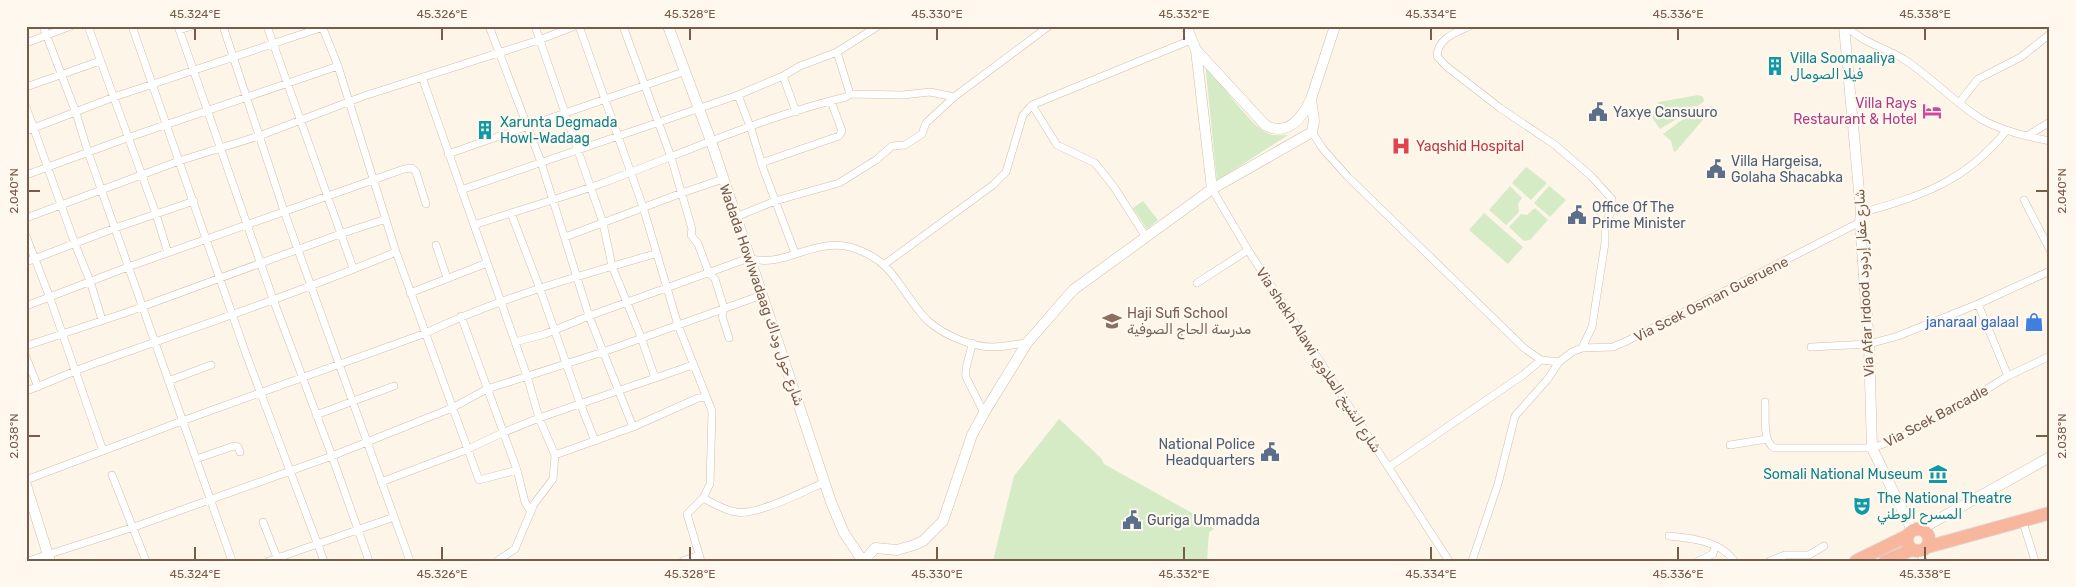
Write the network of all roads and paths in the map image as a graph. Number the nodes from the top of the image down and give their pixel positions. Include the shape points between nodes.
1 (43, 26) edge
2 (71, 26) edge
3 (88, 26) edge
4 (132, 26) edge
5 (192, 26) edge
6 (223, 26) edge
7 (267, 26) edge
8 (489, 26) edge
9 (535, 26) edge
10 (577, 26) edge
11 (623, 26) edge
12 (668, 26) edge
13 (878, 26) edge
14 (1049, 26) edge
15 (1186, 26) edge
16 (1335, 26) edge
17 (1470, 26) edge
18 (1845, 26) edge
19 (323, 27) edge
20 (179, 28) edge
21 (2050, 34) edge
22 (46, 35) junction
23 (539, 40) junction
24 (1191, 40) junction
25 (26, 43) edge
26 (273, 45) junction
27 (1196, 50) junction
28 (837, 52) junction
29 (498, 53) junction
30 (234, 57) junction
31 (100, 61) junction
32 (338, 66) junction
33 (192, 70) junction
34 (686, 71) junction
35 (61, 76) junction
36 (784, 76) junction
37 (422, 77) junction
38 (153, 84) junction
39 (288, 84) junction
40 (645, 85) junction
41 (26, 87) edge
42 (850, 94) junction
43 (738, 96) junction
44 (114, 97) junction
45 (954, 97) junction
46 (247, 98) junction
47 (604, 98) junction
48 (1311, 99) junction
49 (831, 101) junction
50 (349, 103) junction
51 (1959, 104) junction
52 (1032, 105) junction
53 (26, 107) edge
54 (699, 108) junction
55 (207, 111) junction
56 (565, 112) junction
57 (796, 112) junction
58 (76, 113) junction
59 (300, 120) junction
60 (2050, 122) edge
61 (659, 123) junction
62 (167, 124) junction
63 (528, 126) junction
64 (750, 127) junction
65 (30, 130) edge
66 (2006, 131) junction
67 (1312, 132) junction
68 (260, 136) junction
69 (619, 136) junction
70 (2027, 136) junction
71 (127, 138) junction
72 (711, 141) junction
73 (2050, 141) edge
74 (222, 148) junction
75 (579, 150) junction
76 (88, 152) junction
77 (448, 154) junction
78 (671, 157) junction
79 (179, 161) junction
80 (541, 162) junction
81 (761, 162) junction
82 (47, 167) junction
83 (631, 172) junction
84 (26, 175) edge
85 (142, 176) junction
86 (722, 179) junction
87 (374, 180) junction
88 (590, 187) junction
89 (1212, 189) junction
90 (461, 190) junction
91 (102, 191) junction
92 (682, 192) junction
93 (327, 196) junction
94 (553, 200) junction
95 (2024, 200) dead end
96 (194, 201) junction
97 (775, 201) junction
98 (426, 204) dead end
99 (61, 205) junction
100 (643, 207) junction
101 (284, 211) junction
102 (511, 213) junction
103 (156, 214) junction
104 (736, 217) junction
105 (1860, 217) junction
106 (26, 218) edge
107 (386, 219) junction
108 (603, 223) junction
109 (248, 225) junction
110 (474, 225) junction
111 (115, 228) junction
112 (340, 234) junction
113 (26, 236) edge
114 (565, 237) junction
115 (1146, 237) junction
116 (207, 239) junction
117 (75, 244) junction
118 (436, 245) dead end
119 (298, 250) junction
120 (1248, 250) junction
121 (2050, 250) edge
122 (396, 252) junction
123 (795, 253) junction
124 (168, 254) junction
125 (655, 254) junction
126 (749, 258) junction
127 (36, 259) junction
128 (26, 262) edge
129 (261, 263) junction
130 (487, 263) junction
131 (885, 264) junction
132 (612, 266) junction
133 (128, 267) junction
134 (353, 268) junction
135 (2050, 271) edge
136 (709, 274) junction
137 (220, 277) junction
138 (577, 277) junction
139 (447, 278) junction
140 (90, 282) junction
141 (1198, 283) dead end
142 (311, 287) junction
143 (540, 289) junction
144 (666, 289) junction
145 (410, 293) junction
146 (762, 295) junction
147 (50, 298) junction
148 (273, 299) junction
149 (500, 302) junction
150 (626, 302) junction
151 (1978, 304) junction
152 (26, 306) edge
153 (142, 306) junction
154 (724, 308) junction
155 (232, 316) junction
156 (461, 316) junction
157 (589, 316) junction
158 (102, 320) junction
159 (678, 325) junction
160 (554, 330) junction
161 (426, 333) junction
162 (63, 334) junction
163 (641, 337) junction
164 (730, 338) dead end
165 (515, 342) junction
166 (155, 343) junction
167 (1027, 343) junction
168 (972, 344) junction
169 (1869, 344) junction
170 (26, 346) edge
171 (1811, 347) dead end
172 (1582, 348) junction
173 (603, 352) junction
174 (2050, 356) edge
175 (26, 357) edge
176 (1541, 360) junction
177 (566, 362) junction
178 (1559, 362) junction
179 (340, 363) junction
180 (211, 365) dead end
181 (693, 365) junction
182 (75, 372) junction
183 (527, 376) junction
184 (2008, 376) junction
185 (302, 378) junction
186 (655, 378) junction
187 (168, 381) junction
188 (394, 386) dead end
189 (38, 387) junction
190 (487, 389) junction
191 (26, 391) edge
192 (618, 391) junction
193 (261, 393) junction
194 (706, 397) junction
195 (352, 402) junction
196 (1765, 402) dead end
197 (580, 403) junction
198 (452, 408) junction
199 (984, 413) junction
200 (316, 415) junction
201 (540, 418) junction
202 (182, 421) junction
203 (633, 427) junction
204 (502, 433) junction
205 (1767, 439) junction
206 (595, 441) junction
207 (366, 442) junction
208 (1730, 445) dead end
209 (1872, 448) junction
210 (466, 450) junction
211 (103, 451) junction
212 (240, 452) dead end
213 (555, 455) junction
214 (332, 456) junction
215 (2050, 457) edge
216 (196, 459) junction
217 (1389, 467) junction
218 (517, 470) junction
219 (289, 471) junction
220 (112, 475) dead end
221 (26, 480) edge
222 (381, 482) junction
223 (825, 482) junction
224 (26, 486) edge
225 (703, 498) junction
226 (211, 500) junction
227 (531, 512) junction
228 (2050, 513) edge
229 (394, 516) junction
230 (262, 522) dead end
231 (2023, 522) junction
232 (134, 527) junction
233 (358, 530) junction
234 (1913, 532) junction
235 (1669, 536) dead end
236 (318, 545) junction
237 (1715, 546) junction
238 (1824, 546) dead end
239 (1920, 552) edge
240 (48, 557) edge
241 (700, 558) edge
242 (278, 559) edge
243 (28, 561) edge
244 (146, 561) edge
245 (232, 561) edge
246 (270, 561) edge
247 (324, 561) edge
248 (369, 561) edge
249 (410, 561) edge
250 (497, 561) edge
251 (683, 561) edge
252 (864, 561) edge
253 (1449, 561) edge
254 (1472, 561) edge
255 (1698, 561) edge
256 (1734, 561) edge
257 (1770, 561) edge
258 (1856, 561) edge
259 (1884, 561) edge
260 (2035, 561) edge

1 - 22 street
2 - 22 street
3 - 31 street
4 - 38 street
5 - 20 street
6 - 30 street
7 - 26 street
8 - 29 street
9 - 23 street
10 - 23 street
10 - 47 street
11 - 40 street
12 - 34 street, Wadada Howlwadaag شارع حول وداك
13 - 28 street
14 - 45 street
15 - 24 street
16 - 48 street
17 - 172 street via 1443,40 1437,56 1500,108 1555,145 1612,199 1612,209 1605,225 1592,327
18 - 51 street via 1856,37 1908,62
18 - 105 street, Via Afar Irdood شارع عفار إردود
19 - 26 street
19 - 32 street
20 - 33 street
21 - 51 street via 2022,57 1978,79
22 - 25 street
22 - 35 street
23 - 29 street
23 - 56 street
24 - 27 street
24 - 52 street
26 - 30 street
26 - 39 street
27 - 48 street via 1266,126 1274,130 1284,130 1294,124 1304,114
27 - 89 street
28 - 36 street via 800,66
28 - 42 street
29 - 37 street
29 - 63 street
30 - 33 street
30 - 46 street
31 - 35 street
31 - 44 street
32 - 39 street
32 - 50 street
33 - 38 street
33 - 55 street
34 - 40 street
34 - 54 street, Wadada Howlwadaag شارع حول وداك
35 - 41 street
35 - 58 street
36 - 43 street
36 - 57 street
37 - 50 street
37 - 77 street
38 - 44 street
38 - 62 street
39 - 46 street
39 - 59 street
40 - 47 street
40 - 61 street
42 - 45 street via 930,92
42 - 49 street
43 - 54 street
43 - 64 street
44 - 58 street
44 - 71 street
45 - 97 street via 926,123 922,134 905,146 892,146 839,183
46 - 55 street
46 - 68 street
47 - 56 street
47 - 69 street
48 - 67 street
49 - 57 street
49 - 81 street via 842,131 839,136
50 - 59 street
50 - 87 street
51 - 66 street
52 - 115 street via 1057,146 1095,163
52 - 131 street via 1021,120 1006,172
53 - 65 street
54 - 61 street
54 - 72 street, Wadada Howlwadaag شارع حول وداك
55 - 62 street
55 - 74 street
56 - 63 street
56 - 75 street
57 - 64 street
58 - 65 street
58 - 76 street
59 - 68 street
59 - 93 street
60 - 70 street
61 - 69 street
61 - 78 street
62 - 71 street
62 - 79 street
63 - 77 street
63 - 80 street
64 - 72 street
64 - 81 street
65 - 82 street
66 - 70 street
66 - 105 street, Via Scek Osman Gueruene via 1972,165 1936,189
67 - 89 street
67 - 176 street via 1329,156 1392,222 1524,348
68 - 74 street
68 - 101 street
69 - 75 street
69 - 83 street
70 - 73 street
71 - 76 street
71 - 85 street
72 - 78 street
72 - 86 street, Wadada Howlwadaag شارع حول وداك
74 - 79 street
74 - 109 street
75 - 80 street
75 - 88 street
76 - 82 street
76 - 91 street
77 - 90 street
78 - 83 street
78 - 92 street
79 - 85 street
79 - 96 street
80 - 90 street
80 - 94 street
81 - 97 street
82 - 84 street
82 - 99 street
83 - 88 street
83 - 100 street
85 - 91 street
85 - 103 street
86 - 92 street
86 - 104 street, Wadada Howlwadaag شارع حول وداك
87 - 93 street
87 - 98 street via 412,168
87 - 107 street
88 - 94 street
88 - 108 street
89 - 115 street
89 - 120 street, Via shekh Alawi شارع الشيخ العلاوي
90 - 110 street
91 - 99 street
91 - 111 street
92 - 100 street
92 - 136 street via 691,235 698,244
93 - 101 street
93 - 112 street
94 - 102 street
94 - 114 street
95 - 121 street
96 - 103 street
96 - 116 street
97 - 104 street
97 - 123 street
99 - 106 street
99 - 117 street
100 - 108 street
100 - 125 street
101 - 109 street
101 - 119 street
102 - 110 street
102 - 143 street
103 - 111 street
103 - 124 street
104 - 126 street, Wadada Howlwadaag شارع حول وداك
105 - 169 street, Via Afar Irdood شارع عفار إردود
105 - 172 street, Via Scek Osman Gueruene via 1629,340 1613,346
107 - 112 street
107 - 122 street
108 - 114 street
108 - 132 street
109 - 116 street
109 - 129 street
110 - 130 street
111 - 117 street
111 - 133 street
112 - 119 street
112 - 134 street
113 - 127 street
114 - 138 street
115 - 167 street via 1073,290
116 - 124 street
116 - 137 street
117 - 127 street
117 - 140 street
118 - 139 street
119 - 129 street
119 - 142 street
120 - 141 street
120 - 217 street, Via shekh Alawi شارع الشيخ العلاوي
122 - 134 street
122 - 145 street
123 - 126 street via 760,262
123 - 131 street via 824,245 843,244
124 - 133 street
125 - 132 street
125 - 144 street
126 - 136 street
126 - 146 street, Wadada Howlwadaag شارع حول وداك
127 - 128 street
127 - 147 street
129 - 137 street
129 - 148 street
130 - 139 street
130 - 149 street
131 - 168 street via 928,321
132 - 138 street
132 - 150 street
133 - 140 street
133 - 153 street
134 - 142 street
135 - 151 street
136 - 144 street
136 - 154 street via 715,279
137 - 153 street
137 - 155 street
138 - 143 street
138 - 157 street
139 - 145 street
140 - 147 street
140 - 158 street
142 - 148 street
142 - 179 street
143 - 149 street
143 - 160 street
144 - 150 street
144 - 159 street
145 - 161 street
146 - 154 street
146 - 223 street, Wadada Howlwadaag شارع حول وداك
147 - 152 street
147 - 162 street
148 - 155 street
148 - 185 street
149 - 156 street
149 - 165 street
150 - 157 street
150 - 163 street
151 - 169 street
151 - 184 street
153 - 158 street
153 - 166 street
154 - 159 street
154 - 164 street via 722,316
155 - 166 street
155 - 193 street
156 - 161 street
156 - 190 street
157 - 160 street
157 - 173 street
158 - 162 street
159 - 163 street
159 - 181 street
160 - 165 street
160 - 177 street
161 - 179 street
161 - 198 street
162 - 170 street
162 - 182 street
163 - 173 street
163 - 186 street
165 - 183 street
166 - 182 street
166 - 187 street
167 - 168 street via 992,347
167 - 199 street
168 - 199 street via 966,377
169 - 171 street
169 - 209 street, Via Afar Irdood شارع عفار إردود
172 - 178 street, Via Scek Osman Gueruene
173 - 177 street
173 - 192 street
174 - 184 street, Via Scek Barcadle
175 - 189 street
176 - 178 street
176 - 217 street
177 - 183 street
177 - 197 street
178 - 254 street via 1515,416 1498,484
179 - 185 street
179 - 195 street
180 - 187 street
181 - 186 street
181 - 194 street
182 - 189 street
182 - 211 street
183 - 190 street
183 - 201 street
184 - 209 street, Via Scek Barcadle via 1954,409 1895,440
185 - 193 street
185 - 200 street
186 - 192 street
187 - 202 street
188 - 195 street
189 - 191 street
190 - 198 street
190 - 204 street
192 - 197 street
192 - 203 street
193 - 202 street
193 - 219 street
194 - 203 street
194 - 225 street via 712,411 710,484
195 - 200 street
195 - 207 street
196 - 205 street
197 - 201 street
197 - 206 street
198 - 207 street
198 - 210 street
199 - 252 street via 972,435 943,521 923,541 897,550 874,548
200 - 214 street
201 - 204 street
201 - 213 street
202 - 211 street
202 - 216 street
203 - 206 street
204 - 210 street
204 - 218 street
205 - 208 street
205 - 209 street, Via Scek Barcadle via 1774,448
206 - 213 street
207 - 214 street
207 - 222 street
209 - 234 street, Via Afar Irdood شارع عفار إردود
210 - 218 street via 479,480
210 - 222 street
211 - 221 street
212 - 216 street via 234,446
213 - 227 street via 553,480
214 - 219 street
214 - 233 street
215 - 234 street
216 - 226 street
217 - 253 street, Via shekh Alawi شارع الشيخ العلاوي
218 - 227 street via 525,502
219 - 226 street
219 - 236 street
220 - 232 street
222 - 229 street
223 - 225 street via 746,513 725,509
223 - 252 street, Wadada Howlwadaag شارع حول وداك via 839,522
224 - 240 street
225 - 241 street via 687,514
226 - 232 street
226 - 245 street
227 - 250 street via 515,549
228 - 231 highway
229 - 233 street
229 - 249 street
230 - 242 street
231 - 239 highway
231 - 260 street
232 - 240 street
232 - 244 street
233 - 236 street
233 - 248 street
234 - 239 highway via 1907,544
234 - 239 highway via 1929,537
234 - 258 highway
235 - 237 street via 1698,539
236 - 242 street
236 - 247 street
237 - 255 street via 1713,554
237 - 256 street
238 - 257 street via 1809,555 1785,555
239 - 259 highway
240 - 243 street
241 - 251 street
242 - 246 street

